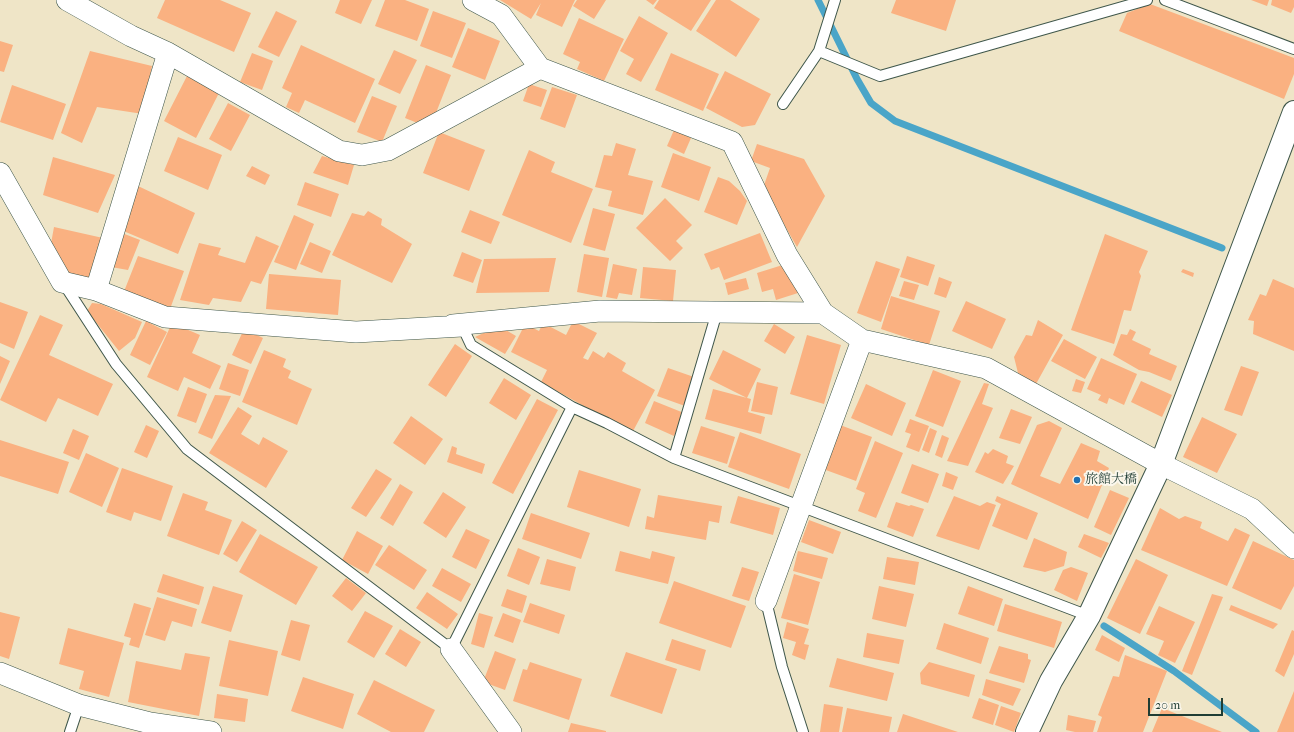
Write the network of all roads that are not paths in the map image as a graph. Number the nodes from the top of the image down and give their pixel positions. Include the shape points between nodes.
1 (67, 0) edge
2 (473, 0) edge
3 (835, 0) edge
4 (1147, 0) edge
5 (1165, 0) edge
6 (1294, 49) edge
7 (819, 51) junction
8 (168, 53) junction
9 (540, 68) junction
10 (783, 104) dead end
11 (1294, 112) edge
12 (0, 173) edge
13 (62, 282) junction
14 (96, 290) junction
15 (717, 312) junction
16 (824, 313) junction
17 (462, 326) junction
18 (862, 340) junction
19 (572, 407) junction
20 (674, 458) junction
21 (1161, 464) junction
22 (801, 506) junction
23 (1294, 548) edge
24 (766, 601) joint
25 (1089, 616) junction
26 (451, 649) junction
27 (0, 673) edge
28 (79, 704) junction
29 (70, 732) edge
30 (211, 732) edge
31 (511, 732) edge
32 (803, 732) edge
33 (1027, 732) edge

1 - 8 street via 131,36
2 - 9 street via 501,15
3 - 7 lane
4 - 7 lane via 880,76
5 - 6 lane
7 - 10 lane
8 - 9 street via 339,150 362,154 388,150
8 - 14 street
9 - 16 street via 732,142 787,255
11 - 21 street
12 - 13 street
13 - 14 street
13 - 26 lane via 116,364 187,449
14 - 17 street via 165,317 356,332
15 - 16 street
15 - 17 street via 600,311 453,325
15 - 20 lane
16 - 18 street
17 - 19 lane via 471,345
18 - 21 street via 986,368
18 - 22 street
19 - 20 lane
19 - 26 lane
20 - 22 lane
21 - 23 street via 1252,509
21 - 25 street
22 - 24 street
22 - 25 lane
24 - 32 lane via 782,667
25 - 33 street via 1051,681
26 - 31 street
27 - 28 street
28 - 29 lane
28 - 30 street via 150,723

